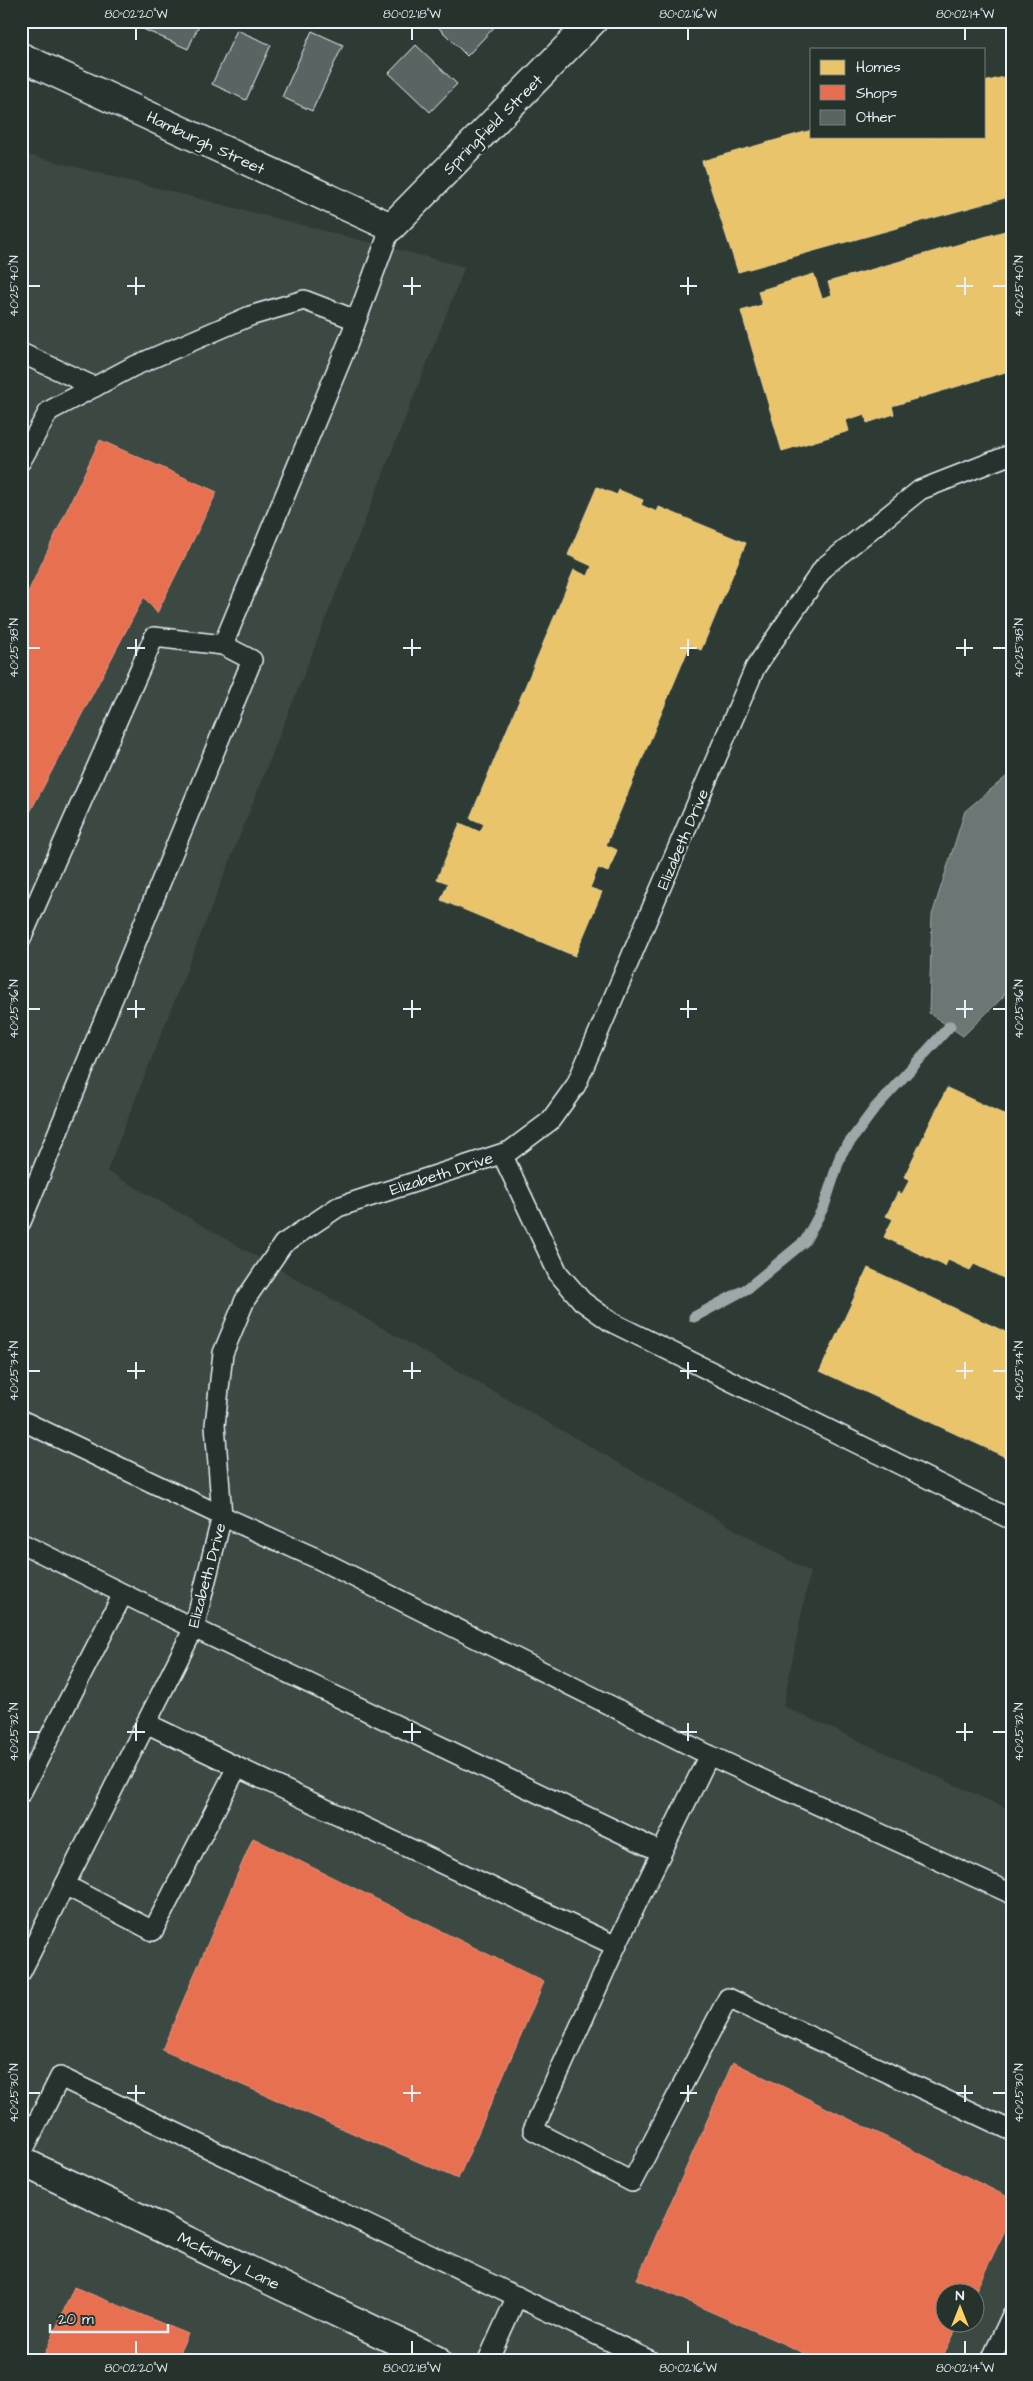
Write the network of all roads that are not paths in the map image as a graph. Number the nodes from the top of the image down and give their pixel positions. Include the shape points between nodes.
1 (593, 21) edge
2 (21, 57) edge
3 (391, 227) junction
4 (356, 320) junction
5 (21, 352) edge
6 (94, 387) junction
7 (1012, 454) edge
8 (21, 461) edge
9 (223, 645) junction
10 (21, 939) edge
11 (502, 1154) junction
12 (21, 1222) edge
13 (21, 1420) edge
14 (222, 1516) junction
15 (1012, 1520) edge
16 (21, 1543) edge
17 (123, 1594) junction
18 (194, 1628) junction
19 (146, 1723) junction
20 (709, 1755) junction
21 (237, 1768) junction
22 (21, 1793) edge
23 (661, 1852) junction
24 (65, 1885) junction
25 (1012, 1894) edge
26 (616, 1946) junction
27 (21, 1972) edge
28 (1012, 2131) edge
29 (21, 2155) edge
30 (21, 2161) edge
31 (517, 2296) junction
32 (1012, 2316) edge
33 (436, 2360) edge
34 (488, 2360) edge
35 (649, 2360) edge
36 (991, 2360) edge

1 - 3 street, Springfield Street
2 - 3 street, Hamburgh Street
3 - 4 lane
4 - 6 lane via 304,300 250,316
4 - 9 lane
5 - 6 lane
6 - 8 lane via 49,411
7 - 11 lane, Elizabeth Drive via 920,490 824,567 755,668 576,1085 550,1122
9 - 10 lane via 154,637
9 - 12 lane via 252,660
11 - 14 lane, Elizabeth Drive via 338,1207 284,1244 245,1300 223,1353 215,1425
11 - 15 lane via 558,1273 582,1301 611,1322
13 - 14 lane
14 - 18 lane, Elizabeth Drive
14 - 20 lane via 316,1558
16 - 17 lane
17 - 18 lane
17 - 22 lane
18 - 19 lane, Elizabeth Drive
18 - 23 lane
19 - 21 lane
19 - 24 lane, Elizabeth Drive
20 - 23 lane
20 - 25 lane
21 - 24 lane via 153,1931
21 - 26 lane
23 - 26 lane
24 - 27 lane, Elizabeth Drive
26 - 28 lane via 533,2130 632,2182 728,1998
29 - 31 lane via 60,2077
30 - 33 street, McKinney Lane
31 - 34 lane
31 - 35 lane
32 - 36 lane

